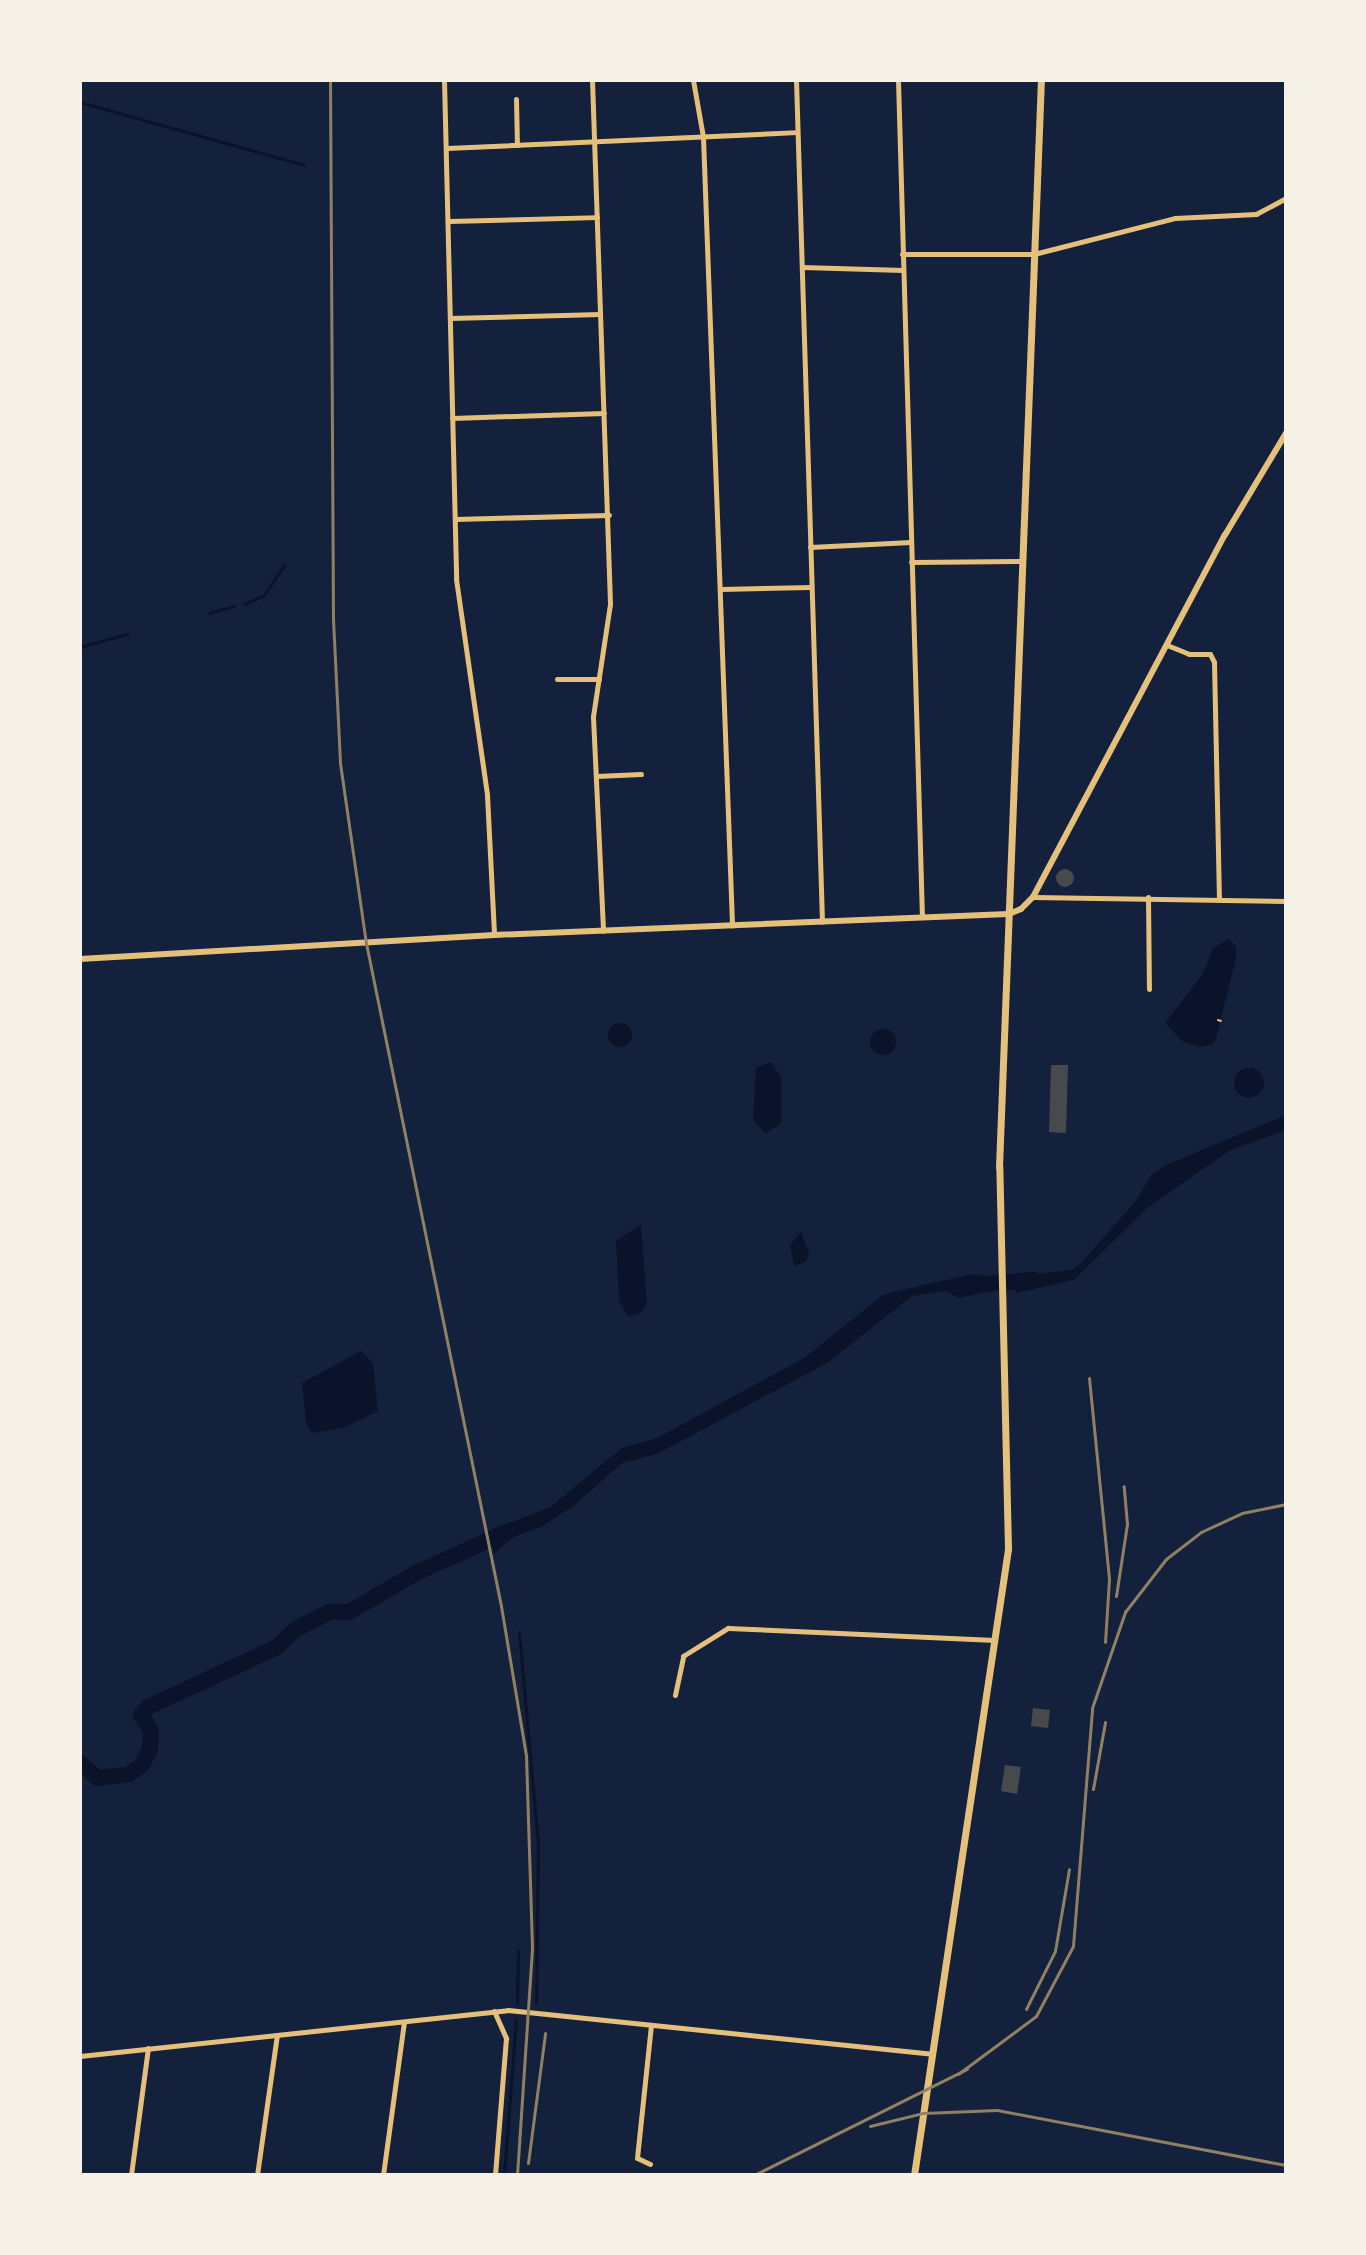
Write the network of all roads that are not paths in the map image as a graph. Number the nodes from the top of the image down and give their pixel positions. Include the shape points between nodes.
1 (444, 80) edge
2 (592, 80) edge
3 (693, 80) edge
4 (796, 80) edge
5 (898, 80) edge
6 (1041, 80) edge
7 (516, 99) dead end
8 (797, 132) junction
9 (703, 137) junction
10 (594, 141) junction
11 (517, 145) junction
12 (447, 148) junction
13 (1286, 198) edge
14 (597, 217) junction
15 (449, 221) junction
16 (902, 254) junction
17 (1034, 254) junction
18 (802, 267) junction
19 (903, 270) junction
20 (600, 314) junction
21 (450, 318) junction
22 (604, 413) junction
23 (452, 418) junction
24 (1286, 433) edge
25 (609, 515) junction
26 (455, 519) junction
27 (911, 542) junction
28 (810, 547) junction
29 (1023, 561) junction
30 (911, 562) junction
31 (811, 587) junction
32 (721, 589) junction
33 (1166, 645) junction
34 (557, 679) dead end
35 (599, 679) junction
36 (641, 774) dead end
37 (596, 776) junction
38 (1033, 897) junction
39 (1148, 897) junction
40 (1219, 898) junction
41 (1286, 901) edge
42 (1009, 914) junction
43 (922, 917) junction
44 (822, 922) junction
45 (732, 925) junction
46 (603, 931) junction
47 (494, 935) junction
48 (80, 959) edge
49 (1149, 989) dead end
50 (995, 1640) junction
51 (675, 1695) dead end
52 (494, 2011) junction
53 (404, 2022) junction
54 (651, 2025) junction
55 (277, 2035) junction
56 (148, 2048) junction
57 (932, 2054) junction
58 (80, 2056) edge
59 (650, 2164) dead end
60 (131, 2175) edge
61 (257, 2175) edge
62 (383, 2175) edge
63 (495, 2175) edge
64 (914, 2175) edge

1 - 12 street
2 - 10 street
3 - 9 street
4 - 8 street
5 - 16 street
6 - 17 main road
7 - 11 street
8 - 9 street
8 - 18 street
9 - 10 street
9 - 32 street
10 - 11 street
10 - 14 street
11 - 12 street
12 - 15 street
13 - 17 street via 1256,214 1175,218
14 - 15 street
14 - 20 street
15 - 21 street
16 - 17 street
16 - 19 street
17 - 29 main road
18 - 19 street
18 - 28 street
19 - 27 street
20 - 21 street
20 - 22 street
21 - 23 street
22 - 23 street
22 - 25 street
23 - 26 street
24 - 33 street
25 - 26 street
25 - 35 street via 610,604
26 - 47 street via 460,631 487,795
27 - 28 street
27 - 30 street
28 - 31 street
29 - 30 street
29 - 42 main road
30 - 43 street
31 - 32 street
31 - 44 street
32 - 45 street
33 - 38 street
33 - 40 street via 1213,658
34 - 35 street
35 - 37 street via 593,717
36 - 37 street
37 - 46 street
38 - 39 street
38 - 42 street
39 - 40 street
39 - 49 street
40 - 41 street
42 - 43 street
42 - 50 main road via 999,1167 1008,1549
43 - 44 street
44 - 45 street
45 - 46 street
46 - 47 street
47 - 48 street
50 - 51 street via 728,1628 683,1656
50 - 57 main road
52 - 53 street
52 - 54 street
52 - 63 street via 506,2038
53 - 55 street
53 - 62 street
54 - 57 street
54 - 59 street via 637,2158
55 - 56 street
55 - 61 street
56 - 58 street
56 - 60 street
57 - 64 main road

